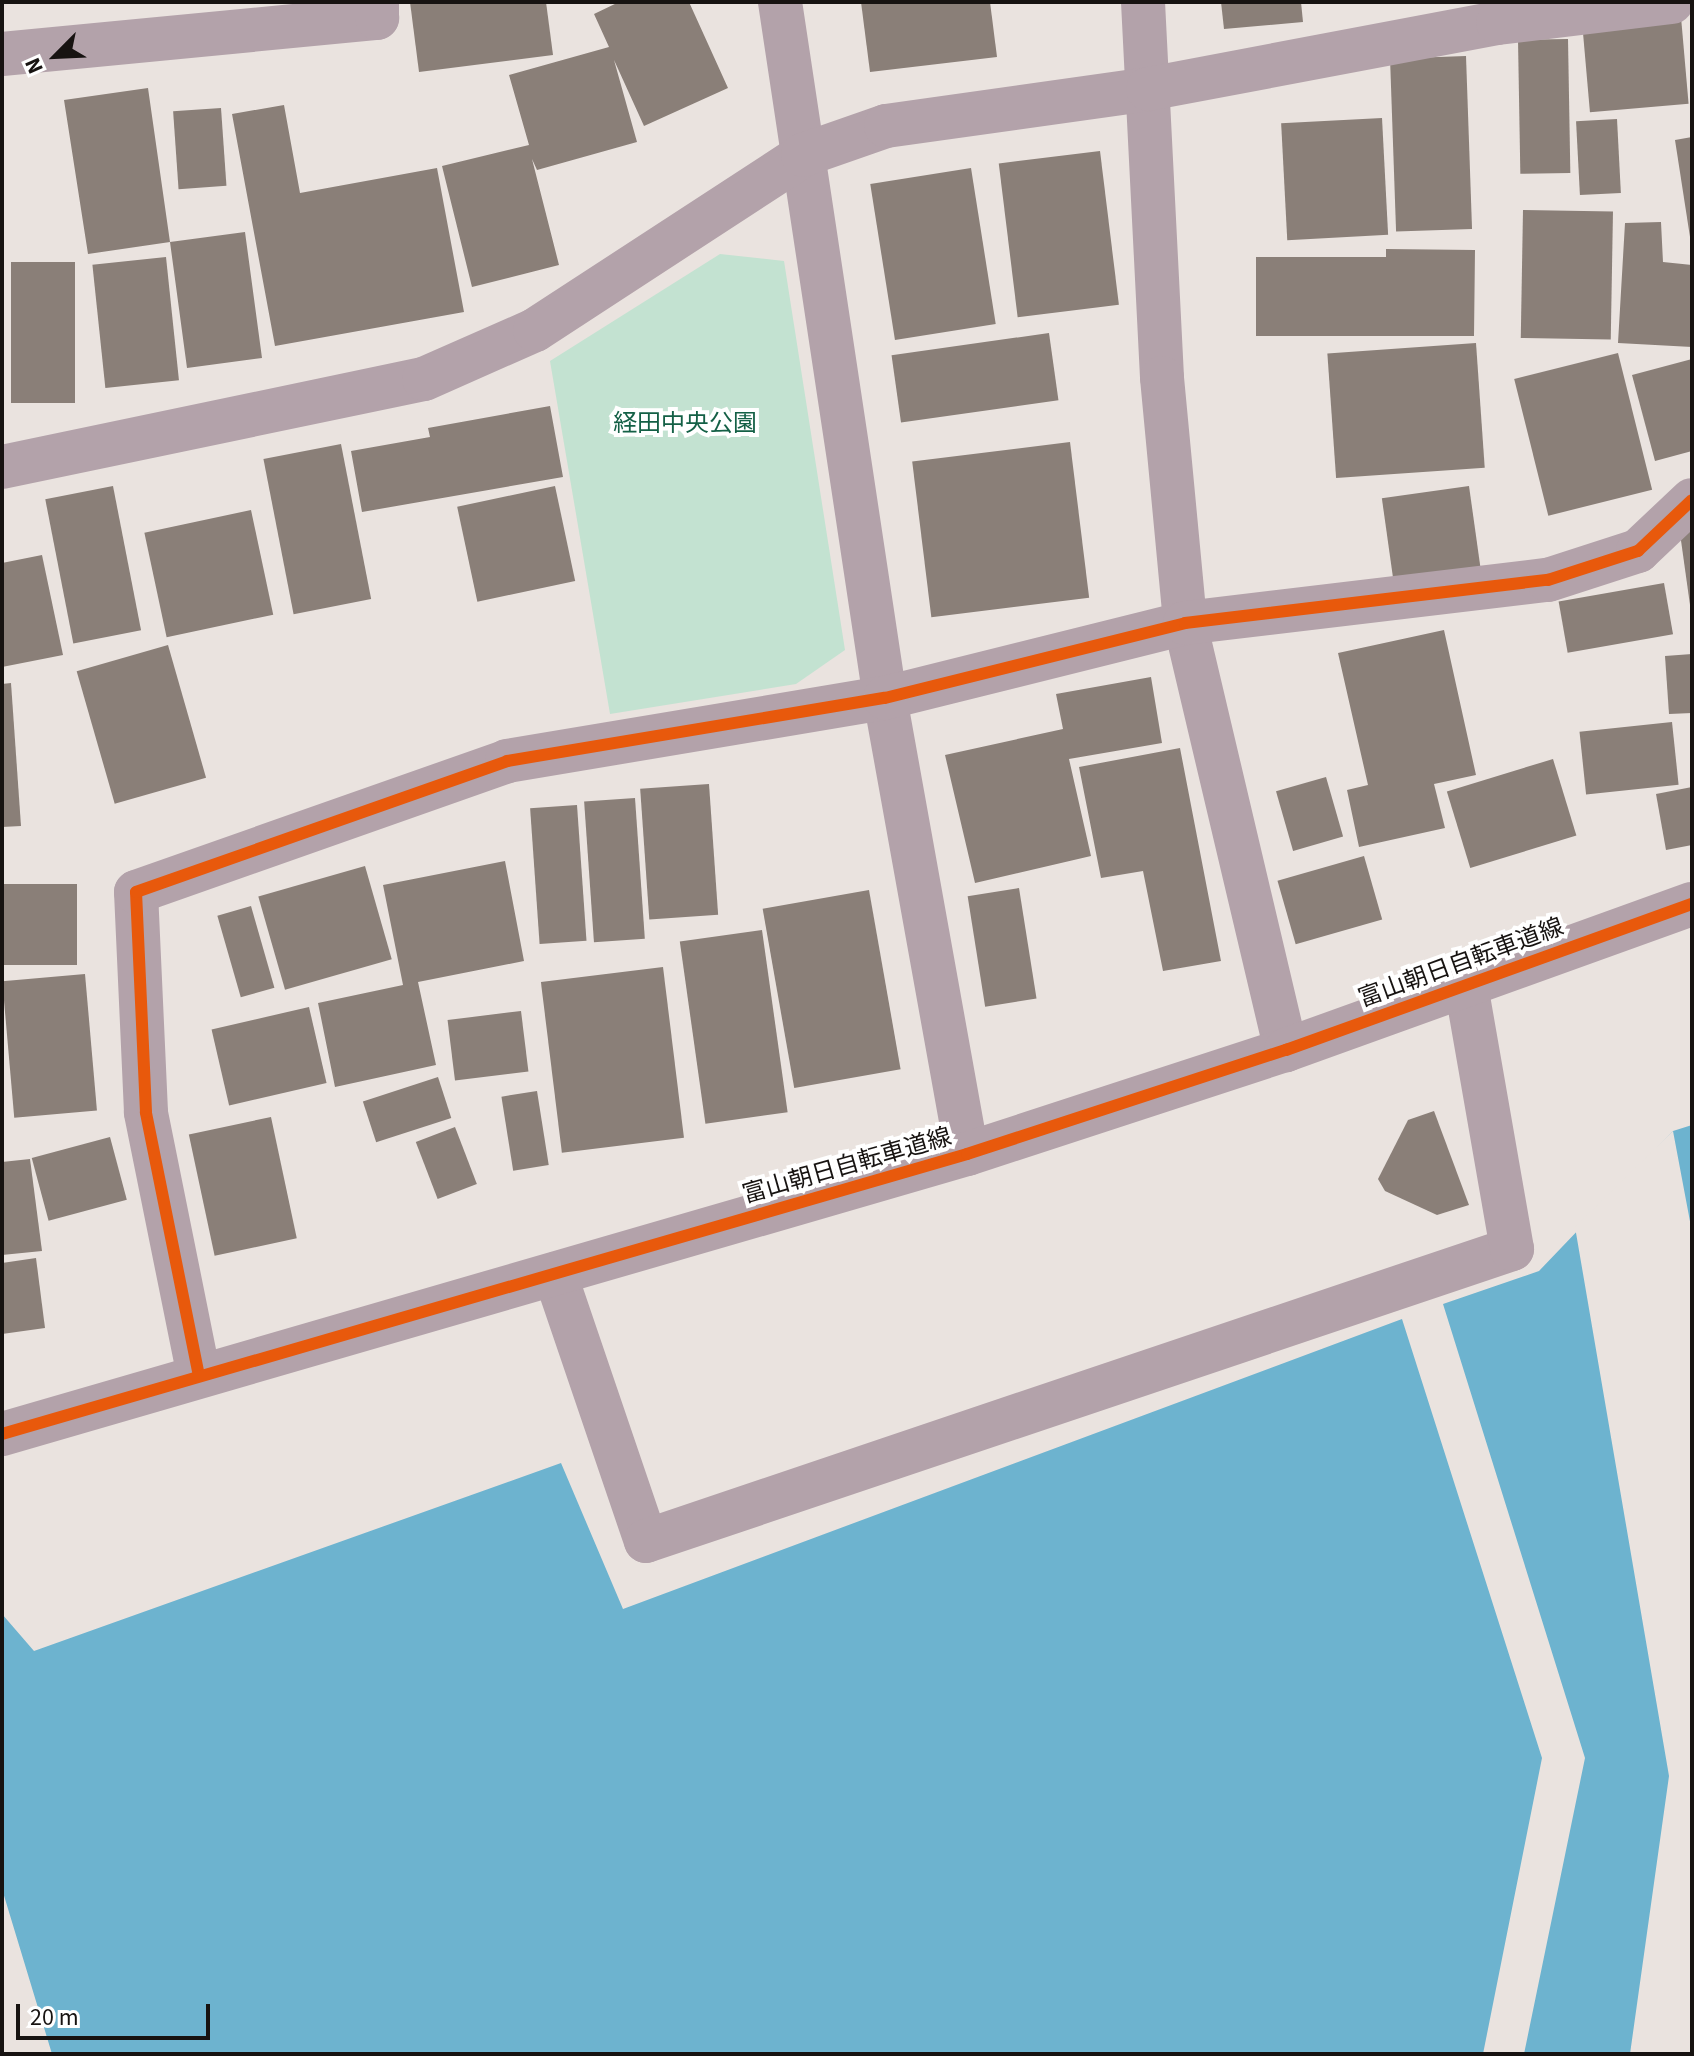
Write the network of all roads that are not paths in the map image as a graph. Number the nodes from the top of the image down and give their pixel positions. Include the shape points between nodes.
1 (377, 2) edge
2 (780, 2) edge
3 (1143, 2) edge
4 (1672, 2) edge
5 (2, 54) edge
6 (1148, 89) junction
7 (803, 155) junction
8 (2, 467) edge
9 (1692, 500) edge
10 (1185, 623) junction
11 (885, 698) junction
12 (1692, 904) edge
13 (1466, 985) junction
14 (1286, 1050) junction
15 (967, 1154) junction
16 (555, 1274) junction
17 (199, 1376) junction
18 (2, 1434) edge

1 - 5 street via 377,18
2 - 7 street
3 - 6 street
4 - 6 street via 1498,23
6 - 7 street via 886,126
6 - 10 street via 1162,378
7 - 8 street via 535,330 424,379
7 - 11 street
9 - 10 street via 1638,551 1548,580
10 - 11 street
10 - 14 street
11 - 15 street
11 - 17 street via 507,761 136,892 146,1112
12 - 13 street, 富山朝日自転車道線
13 - 14 street, 富山朝日自転車道線
13 - 16 street via 1512,1249 646,1541
14 - 15 street, 富山朝日自転車道線
15 - 16 street, 富山朝日自転車道線
16 - 17 street, 富山朝日自転車道線
17 - 18 street, 富山朝日自転車道線

